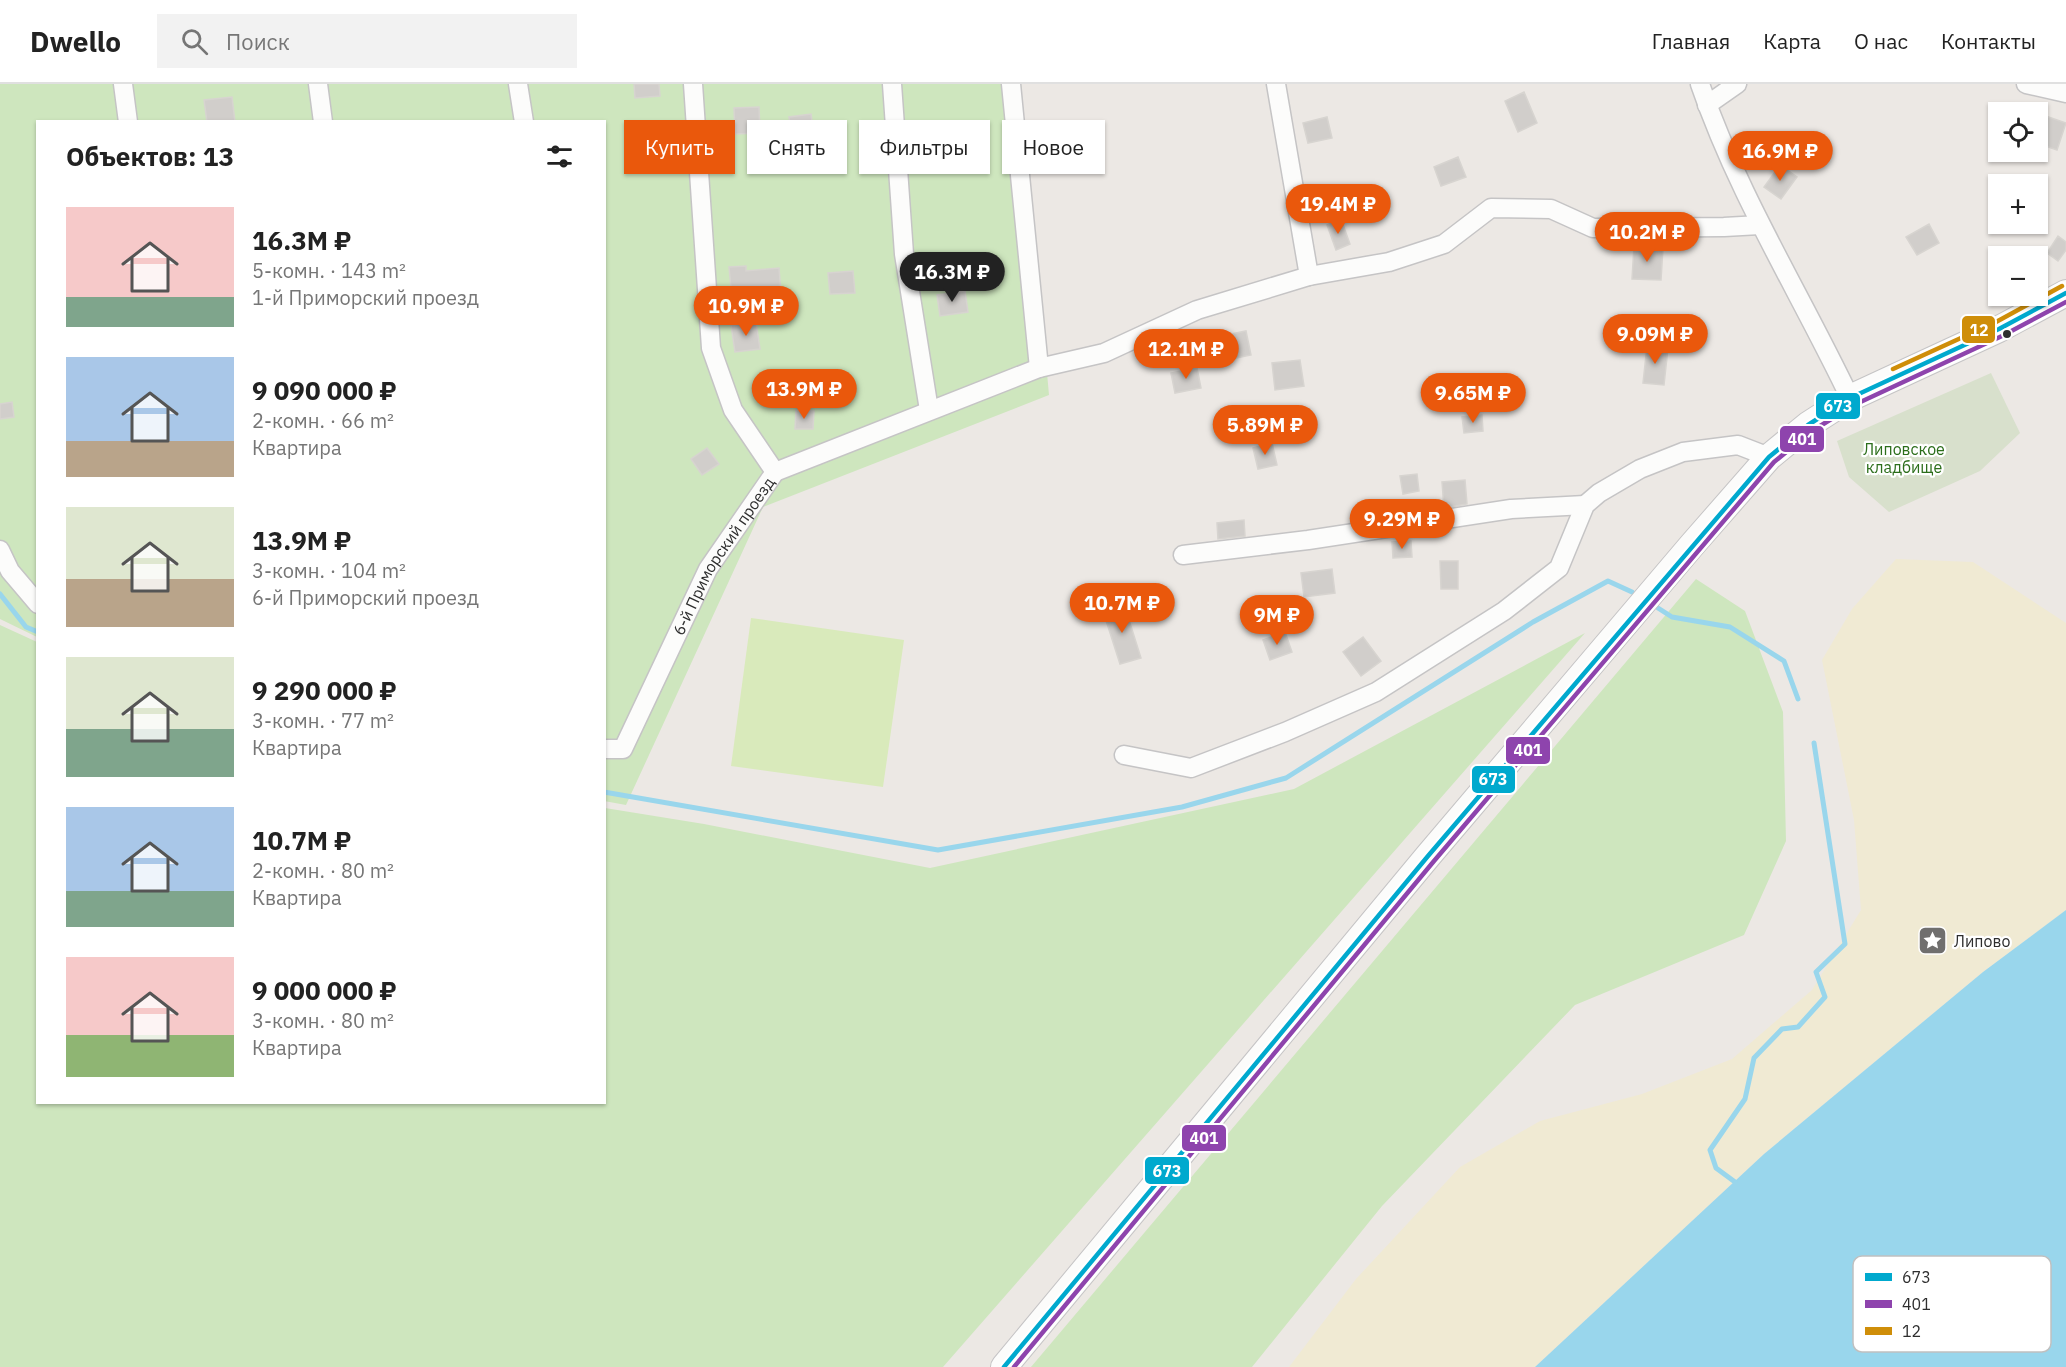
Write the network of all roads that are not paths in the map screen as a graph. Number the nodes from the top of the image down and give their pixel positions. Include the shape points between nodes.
1 (123, 84) edge
2 (318, 84) edge
3 (518, 84) edge
4 (693, 84) edge
5 (892, 84) edge
6 (1011, 84) edge
7 (1276, 84) edge
8 (1700, 84) edge
9 (1737, 84) edge
10 (2026, 84) edge
11 (2066, 93) edge
12 (1707, 105) junction
13 (128, 120) edge
14 (323, 120) edge
15 (524, 120) edge
16 (1760, 225) junction
17 (1309, 276) junction
18 (2066, 293) edge
19 (1039, 368) junction
20 (1850, 398) junction
21 (929, 410) junction
22 (1769, 457) junction
23 (776, 472) junction
24 (1585, 505) junction
25 (0, 550) edge
26 (1183, 555) dead end
27 (36, 602) edge
28 (606, 749) edge
29 (1124, 755) dead end
30 (1004, 1367) edge

1 - 13 street
2 - 14 street
3 - 15 street
4 - 23 street via 711,348 733,410
5 - 21 street via 904,254
6 - 19 street
7 - 17 street
8 - 12 street
9 - 12 street
10 - 11 street
12 - 16 street
16 - 17 street, 6-й Приморский проезд via 1593,228 1551,209 1491,208 1444,244 1389,262
16 - 20 street
17 - 19 street, 6-й Приморский проезд via 1197,310 1104,353
18 - 20 main road
19 - 21 street, 6-й Приморский проезд
20 - 22 main road
21 - 23 street, 6-й Приморский проезд
22 - 24 street via 1738,445 1683,452 1640,469
22 - 30 main road via 1436,847
23 - 28 street, 6-й Приморский проезд via 708,569 623,749
24 - 26 street via 1511,509
24 - 29 street via 1559,568 1504,611 1376,692 1191,768
25 - 27 street via 10,571

